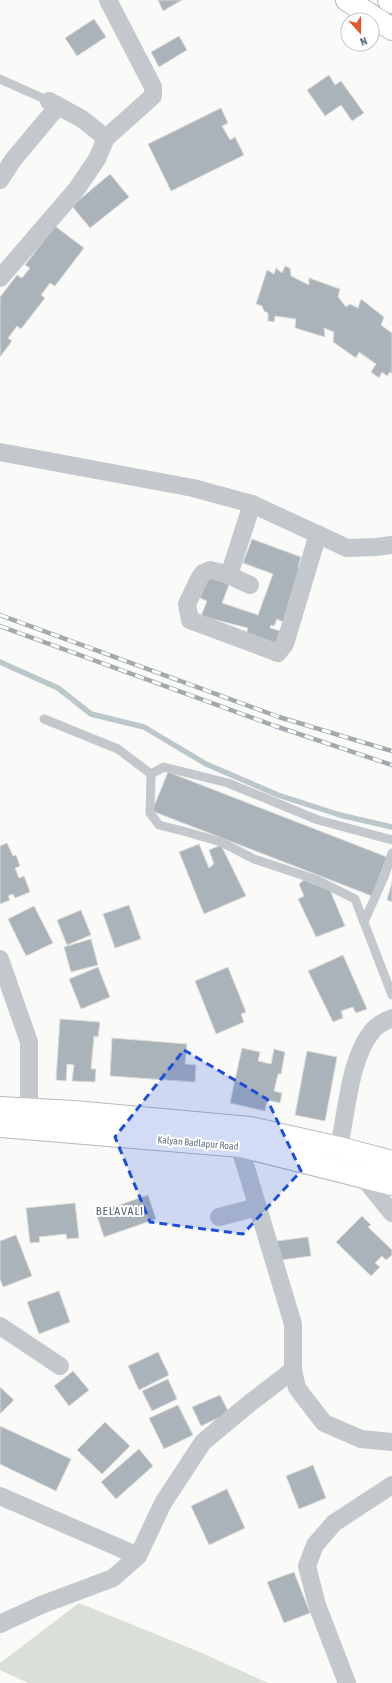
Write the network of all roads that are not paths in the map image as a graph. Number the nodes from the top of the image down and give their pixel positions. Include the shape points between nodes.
1 (108, 0) edge
2 (347, 0) edge
3 (389, 0) edge
4 (392, 2) edge
5 (392, 29) edge
6 (0, 79) edge
7 (53, 104) junction
8 (106, 138) junction
9 (0, 180) edge
10 (0, 278) edge
11 (0, 452) edge
12 (252, 504) junction
13 (318, 534) junction
14 (392, 545) edge
15 (226, 574) junction
16 (250, 585) dead end
17 (44, 720) dead end
18 (151, 774) junction
19 (392, 840) edge
20 (392, 853) edge
21 (364, 922) junction
22 (0, 959) edge
23 (392, 995) edge
24 (392, 1018) edge
25 (0, 1108) edge
26 (30, 1110) junction
27 (0, 1126) edge
28 (120, 1126) junction
29 (38, 1130) junction
30 (237, 1136) junction
31 (346, 1150) junction
32 (392, 1162) edge
33 (333, 1169) junction
34 (362, 1176) junction
35 (392, 1184) edge
36 (258, 1206) junction
37 (392, 1213) edge
38 (219, 1217) dead end
39 (0, 1326) edge
40 (60, 1366) dead end
41 (293, 1370) junction
42 (392, 1442) edge
43 (392, 1484) edge
44 (0, 1496) edge
45 (138, 1556) junction
46 (0, 1624) edge
47 (347, 1683) edge

1 - 8 street via 153,87 153,96
2 - 5 main road
3 - 4 main road
6 - 7 lane
7 - 8 street via 82,119
7 - 9 street
8 - 10 street via 97,159 76,190
11 - 12 street via 193,488
12 - 13 street
12 - 15 street via 231,569
13 - 14 street via 346,548
13 - 15 street via 285,644 278,653 190,620 187,604 203,573 210,570
15 - 16 street
17 - 18 lane via 118,749
18 - 19 lane via 164,767 228,783 318,820
18 - 21 lane via 150,813 159,825 222,842 254,859 317,880 355,899
20 - 21 lane
21 - 23 lane
22 - 26 street via 30,1042
24 - 31 street via 375,1028 364,1042 356,1061
25 - 26 main road
26 - 28 main road
26 - 29 street
27 - 29 main road, Kalyan Badlapur Road
28 - 29 main road, Kalyan Badlapur Road
28 - 30 main road, Kalyan Badlapur Road
30 - 31 main road via 250,1128
30 - 33 main road, Kalyan Badlapur Road
30 - 36 street
31 - 32 main road
31 - 33 street
31 - 34 street
33 - 34 main road, Kalyan Badlapur Road
34 - 35 main road, Kalyan Badlapur Road
34 - 37 street
36 - 38 street
36 - 41 street via 293,1324
39 - 40 street
41 - 42 street via 297,1388 324,1423 361,1439
41 - 45 street via 203,1442 163,1503
43 - 47 street via 334,1523 315,1545 307,1566 317,1605
44 - 45 street
45 - 46 street via 113,1578 41,1605

